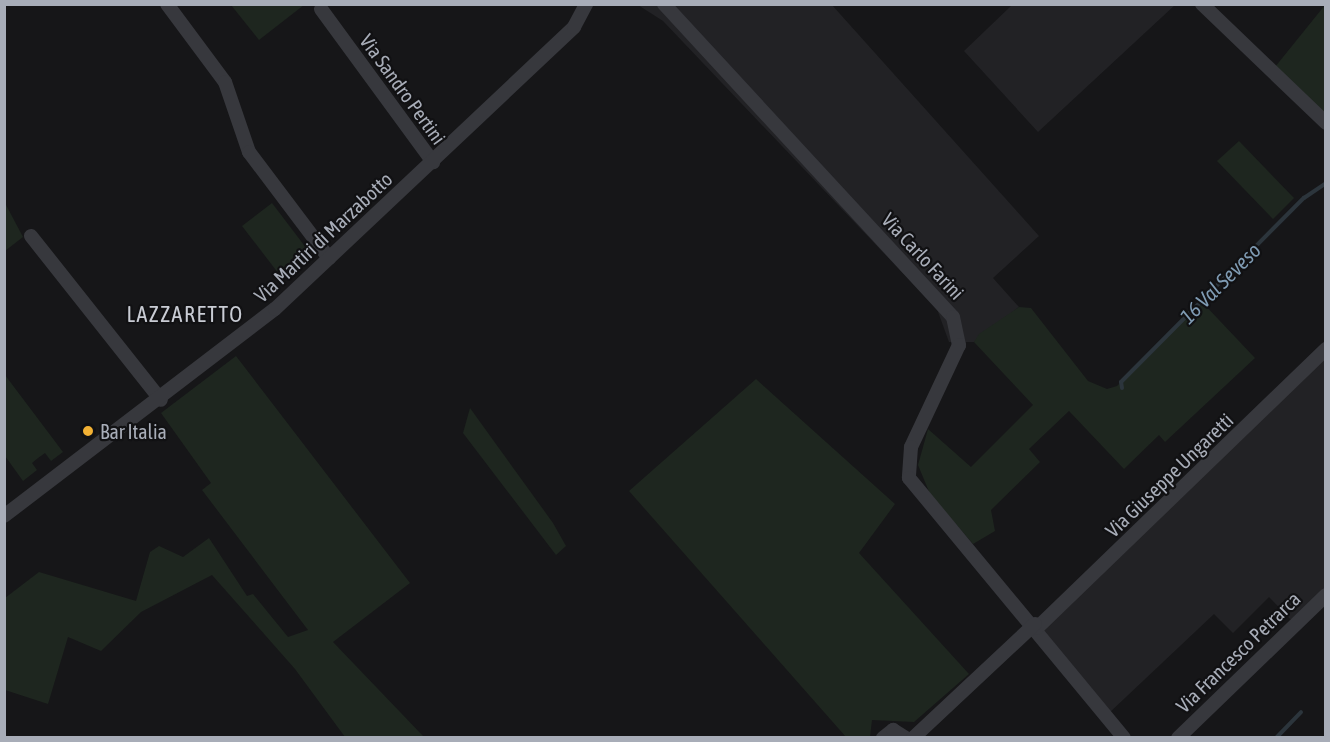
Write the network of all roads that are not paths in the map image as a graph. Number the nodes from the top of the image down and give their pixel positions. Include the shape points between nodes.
1 (167, 4) edge
2 (586, 4) edge
3 (664, 4) edge
4 (1202, 4) edge
5 (321, 9) dead end
6 (1326, 123) edge
7 (433, 162) junction
8 (31, 236) dead end
9 (328, 258) junction
10 (1326, 349) edge
11 (161, 400) junction
12 (4, 516) edge
13 (1326, 595) edge
14 (1036, 626) junction
15 (907, 735) edge
16 (883, 738) edge
17 (1124, 738) edge
18 (1178, 738) edge

1 - 9 street via 225,82 249,152
2 - 7 street, Via Martiri di Marzabotto via 573,27
3 - 14 street, Via Carlo Farini via 953,317 959,345 911,447 909,478
4 - 6 street
5 - 7 street, Via Sandro Pertini
7 - 9 street, Via Martiri di Marzabotto
8 - 11 street
9 - 11 street, Via Martiri di Marzabotto
10 - 14 street, Via Giuseppe Ungaretti
11 - 12 street, Via Martiri di Marzabotto
13 - 18 street, Via Francesco Petrarca
14 - 15 street, Via Giuseppe Ungaretti via 928,724
14 - 17 street, Via Carlo Farini
15 - 16 street

